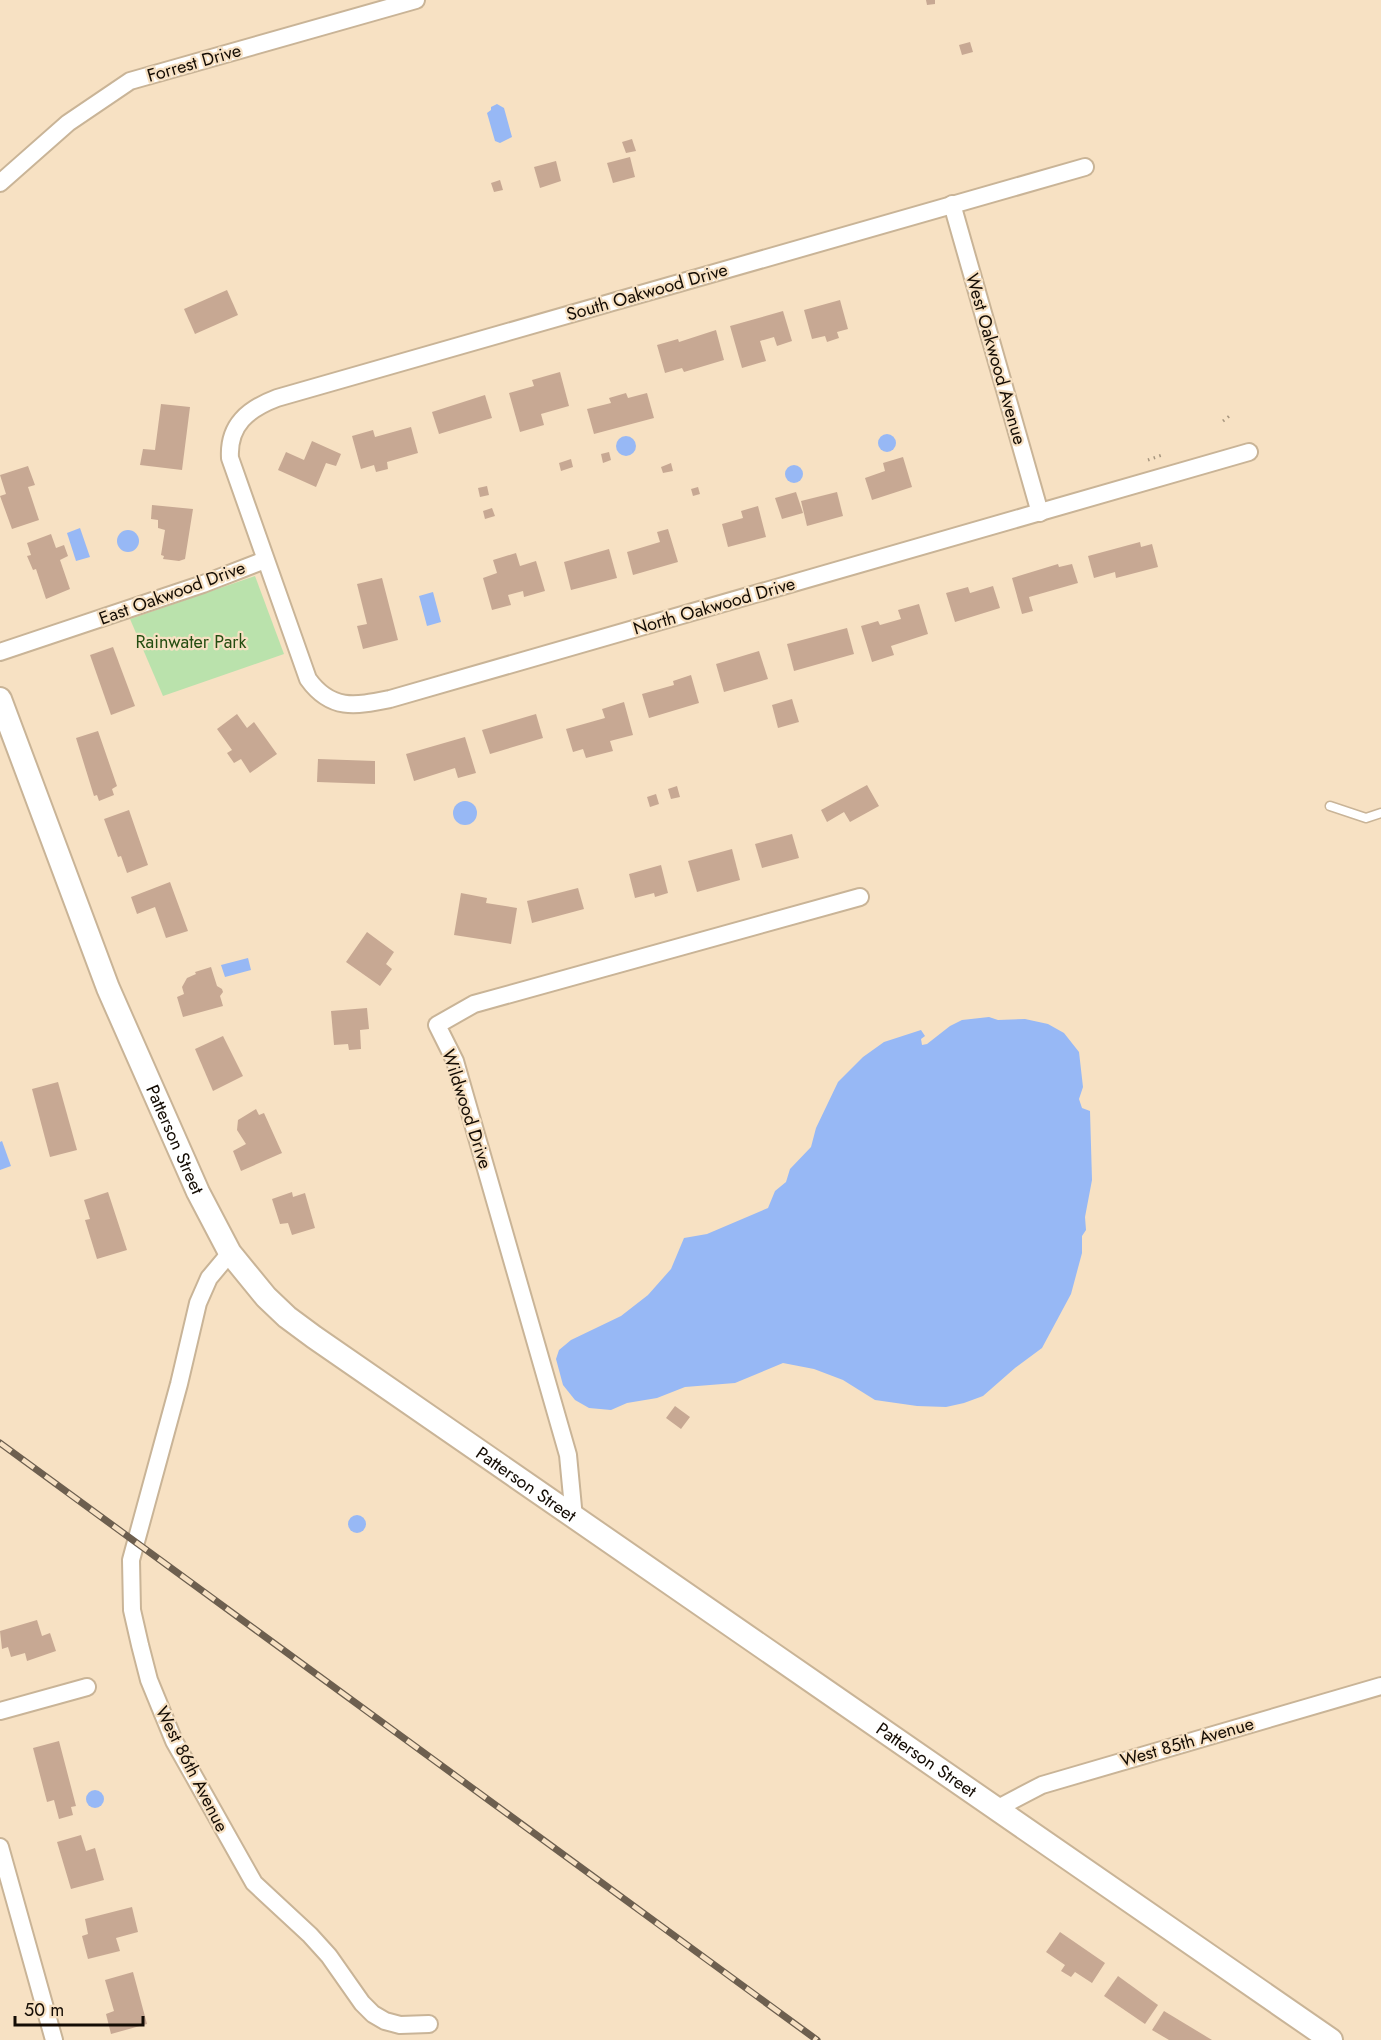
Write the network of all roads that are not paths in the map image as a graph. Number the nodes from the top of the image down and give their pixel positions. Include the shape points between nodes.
1 (416, 0) edge
2 (1085, 167) dead end
3 (0, 183) edge
4 (952, 204) junction
5 (230, 445) joint
6 (1249, 453) dead end
7 (1040, 513) junction
8 (265, 560) junction
9 (0, 652) edge
10 (0, 699) edge
11 (1330, 806) dead end
12 (1381, 813) edge
13 (860, 897) dead end
14 (230, 1253) junction
15 (574, 1518) junction
16 (1381, 1686) edge
17 (87, 1687) dead end
18 (0, 1712) edge
19 (998, 1808) junction
20 (0, 1846) edge
21 (429, 2024) dead end
22 (54, 2040) edge
23 (1331, 2040) edge

1 - 3 street, Forrest Drive via 130,81 68,123
2 - 4 street, South Oakwood Drive
4 - 5 street, South Oakwood Drive via 277,398 248,414 235,428
4 - 7 street, West Oakwood Avenue
5 - 8 street, East Oakwood Drive via 230,458
6 - 7 street, North Oakwood Drive
7 - 8 street, North Oakwood Drive via 390,699 357,705 335,702 317,691 308,679
8 - 9 street, East Oakwood Drive
10 - 14 street, Patterson Street via 108,988 198,1192
11 - 12 lane via 1366,819
13 - 15 street, Wildwood Drive via 474,1004 437,1024 455,1061 568,1455
14 - 15 street, Patterson Street via 266,1297 296,1324
14 - 21 street, West 86th Avenue via 209,1278 198,1303 131,1560 132,1611 149,1680 174,1741 254,1883 310,1935 373,2014 400,2025
15 - 19 street, Patterson Street
16 - 19 street, West 85th Avenue via 1042,1785
17 - 18 street
19 - 23 street, Patterson Street
20 - 22 street

